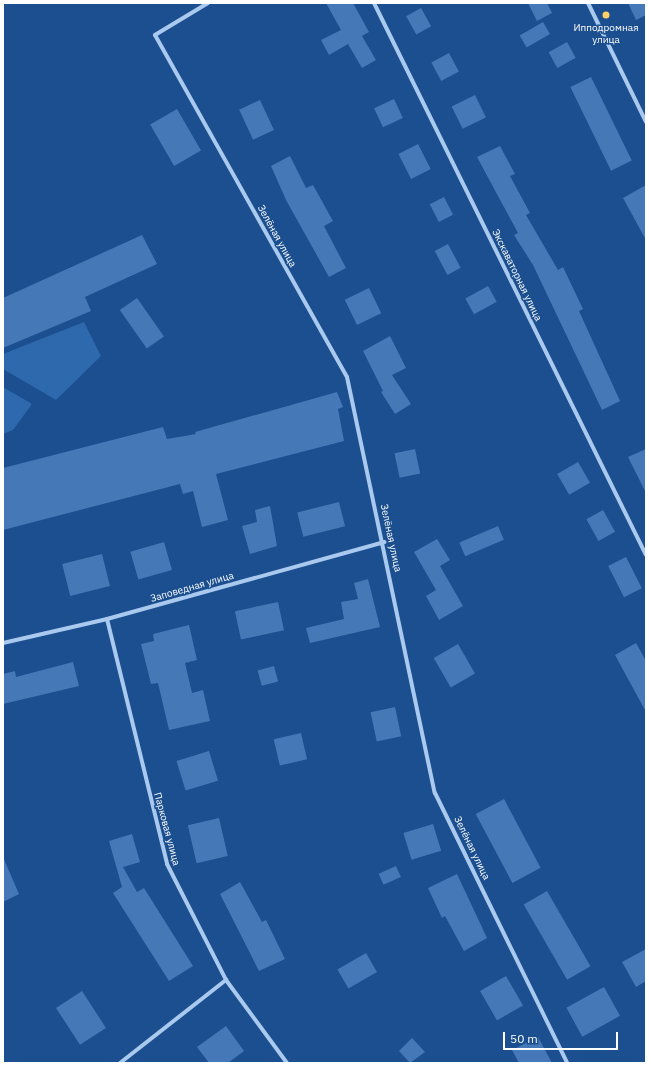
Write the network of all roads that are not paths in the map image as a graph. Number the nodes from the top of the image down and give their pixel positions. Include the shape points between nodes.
1 (208, 3) edge
2 (374, 3) edge
3 (588, 3) edge
4 (646, 122) edge
5 (384, 542) junction
6 (646, 555) edge
7 (107, 619) junction
8 (3, 643) edge
9 (226, 980) junction
10 (120, 1063) edge
11 (287, 1063) edge
12 (567, 1063) edge

1 - 5 street, Зелёная улица via 155,35 347,377
2 - 6 street, Экскаваторная улица
3 - 4 street
5 - 7 street, Заповедная улица
5 - 12 street, Зелёная улица via 436,793
7 - 8 street, Заповедная улица
7 - 9 street, Парковая улица via 167,864
9 - 10 street
9 - 11 street, Парковая улица

